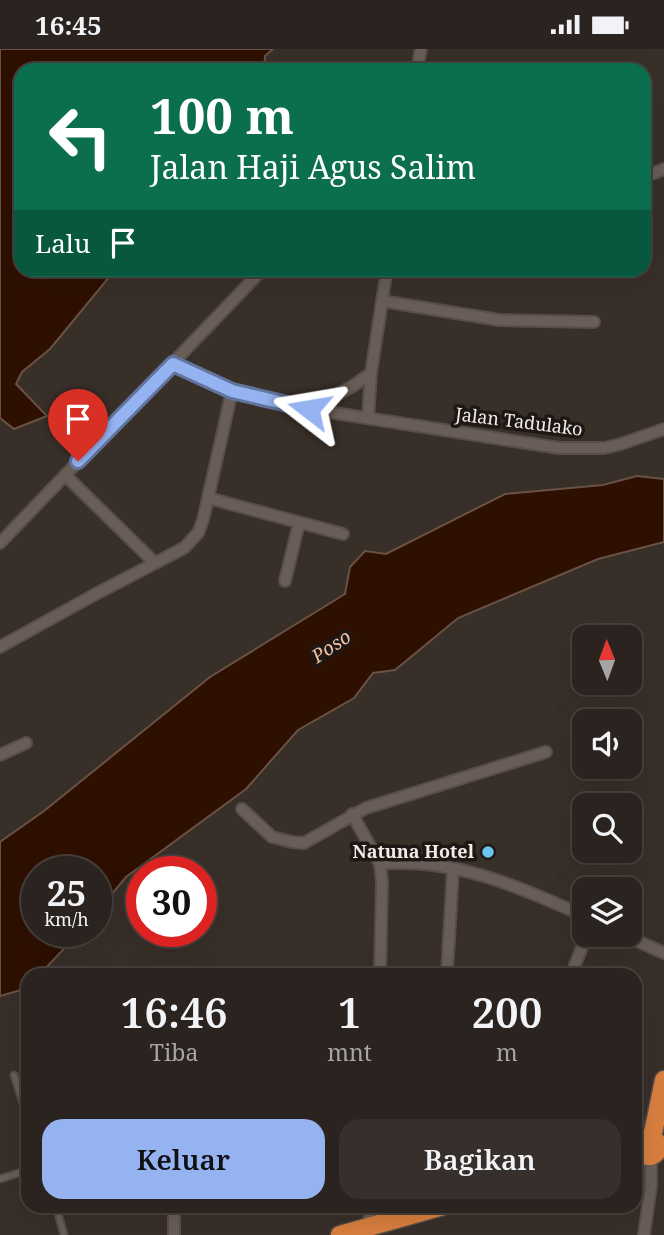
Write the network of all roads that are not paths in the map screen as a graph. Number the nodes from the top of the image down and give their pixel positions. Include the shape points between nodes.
1 (255, 277) edge
2 (386, 277) edge
3 (382, 301) junction
4 (594, 322) dead end
5 (173, 364) junction
6 (371, 373) junction
7 (232, 391) junction
8 (309, 409) junction
9 (368, 418) junction
10 (664, 429) edge
11 (65, 475) junction
12 (208, 498) junction
13 (299, 523) junction
14 (343, 534) dead end
15 (0, 543) edge
16 (155, 563) junction
17 (285, 581) dead end
18 (0, 647) edge
19 (26, 743) dead end
20 (546, 752) dead end
21 (0, 755) edge
22 (242, 809) dead end
23 (352, 814) junction
24 (380, 865) junction
25 (453, 870) junction
26 (572, 911) edge
27 (642, 943) edge
28 (582, 947) edge
29 (664, 953) edge
30 (380, 968) edge
31 (447, 968) edge
32 (574, 968) edge
33 (14, 1075) dead end
34 (664, 1080) edge
35 (21, 1097) edge
36 (645, 1149) edge
37 (21, 1172) edge
38 (0, 1179) edge
39 (57, 1213) edge
40 (174, 1213) edge
41 (370, 1213) edge
42 (422, 1213) edge
43 (369, 1231) edge
44 (64, 1235) edge
45 (174, 1235) edge
46 (340, 1235) edge
47 (644, 1235) edge

1 - 5 street
2 - 3 street
3 - 4 street via 499,320
3 - 6 street
5 - 7 street
5 - 11 street
6 - 8 street
6 - 9 street
7 - 8 street
7 - 12 street
8 - 9 street, Jalan Tadulako
9 - 10 street, Jalan Tadulako via 575,449 621,444
11 - 15 street
11 - 16 street
12 - 13 street
12 - 16 street via 192,541
13 - 14 street
13 - 17 street
16 - 18 street
19 - 21 street
20 - 23 street
22 - 23 street via 272,837 300,843
23 - 24 street
24 - 25 street via 404,863
24 - 30 street
25 - 26 street via 503,881
25 - 31 street
27 - 29 street
28 - 32 street
33 - 35 lane
34 - 36 highway
36 - 47 street via 651,1186
37 - 38 lane
39 - 44 lane
40 - 45 street
41 - 43 street
42 - 43 highway
43 - 46 highway

